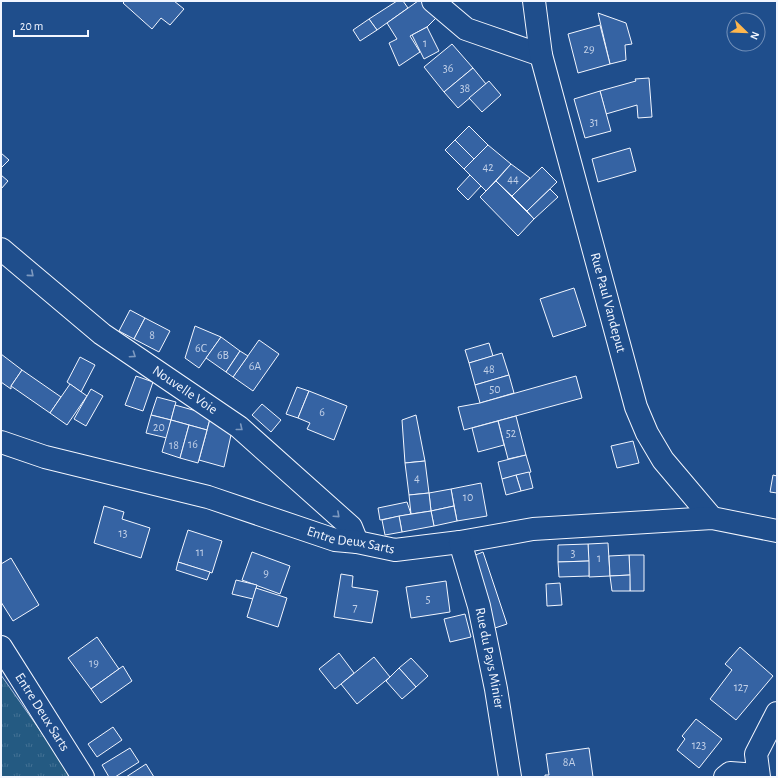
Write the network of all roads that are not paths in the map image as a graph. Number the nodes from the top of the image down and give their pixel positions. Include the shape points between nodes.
1 (432, 1) edge
2 (534, 1) edge
3 (541, 55) junction
4 (1, 249) edge
5 (1, 442) edge
6 (712, 518) junction
7 (777, 531) edge
8 (357, 542) junction
9 (460, 542) junction
10 (1, 647) edge
11 (777, 713) edge
12 (758, 776) edge
13 (83, 777) edge
14 (510, 777) edge
15 (725, 777) edge

1 - 3 street via 466,29
2 - 3 street, Rue Paul Vandeput
3 - 6 street, Rue Paul Vandeput via 636,407 647,433 663,460
4 -> 8 street, Nouvelle Voie via 102,334 239,427 351,527
5 - 8 street, Entre Deux Sarts via 45,457 208,497 335,540
6 - 7 street
6 - 9 street, Entre Deux Sarts via 533,530
8 - 9 street, Entre Deux Sarts via 395,550
9 - 14 street, Rue du Pays Minier via 479,606
10 - 13 street, Entre Deux Sarts
11 - 12 street via 756,754
12 - 15 street via 730,773

